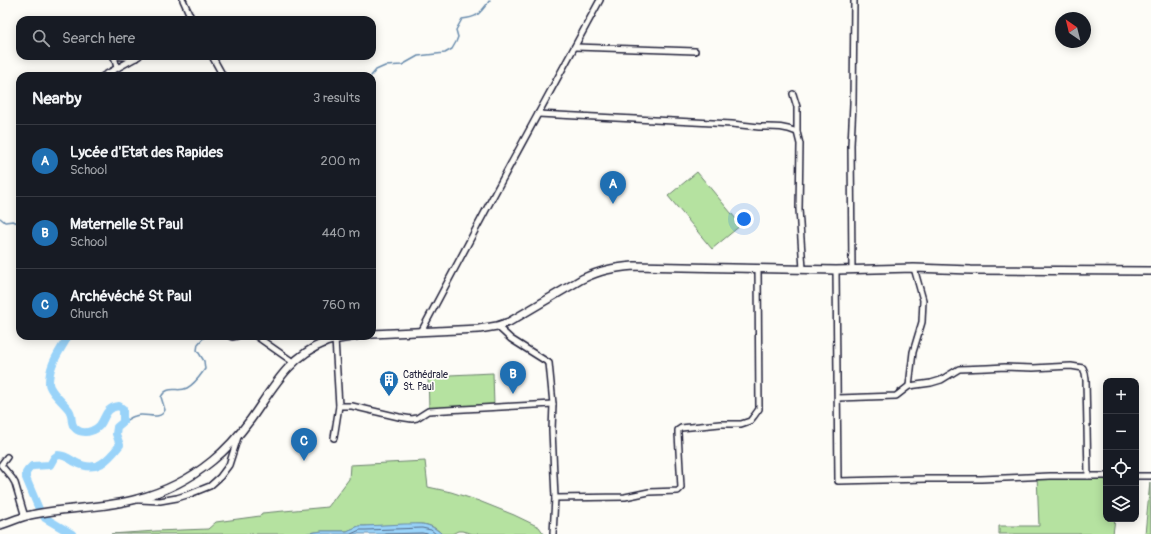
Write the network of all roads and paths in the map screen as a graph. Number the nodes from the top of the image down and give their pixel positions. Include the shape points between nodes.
1 (183, 0) edge
2 (600, 0) edge
3 (854, 0) edge
4 (190, 16) edge
5 (575, 47) junction
6 (695, 50) dead end
7 (114, 60) edge
8 (132, 60) edge
9 (214, 60) edge
10 (117, 68) junction
11 (110, 72) edge
12 (221, 72) edge
13 (793, 94) dead end
14 (538, 114) junction
15 (797, 132) junction
16 (758, 268) junction
17 (914, 268) junction
18 (803, 269) junction
19 (836, 270) junction
20 (852, 270) junction
21 (1151, 271) edge
22 (497, 326) junction
23 (421, 332) junction
24 (376, 334) edge
25 (262, 340) edge
26 (335, 340) joint
27 (293, 362) junction
28 (909, 386) junction
29 (838, 398) junction
30 (553, 404) junction
31 (340, 406) junction
32 (238, 435) junction
33 (334, 438) dead end
34 (7, 457) dead end
35 (1088, 476) junction
36 (1103, 476) edge
37 (1139, 476) edge
38 (1151, 476) edge
39 (555, 498) junction
40 (135, 500) junction
41 (26, 516) junction
42 (0, 525) edge
43 (553, 534) edge

1 - 4 street
2 - 5 street
3 - 20 street
5 - 6 street
5 - 14 street
7 - 10 street
8 - 10 street
9 - 12 street
10 - 11 street
13 - 15 street via 797,107
14 - 15 street via 775,126
14 - 23 street
15 - 18 street via 800,144 798,209
16 - 18 main road
16 - 22 main road via 634,266 604,270 582,279 509,322
16 - 39 street via 759,409 754,416 741,424 715,424 678,430 681,483 678,490 625,497
17 - 20 main road
17 - 21 main road
17 - 28 street via 923,300 922,322 913,352
18 - 19 main road
19 - 20 main road
19 - 29 street
22 - 23 main road
22 - 30 street via 511,339 549,363
23 - 24 main road
25 - 27 street
26 - 27 main road via 306,352
26 - 31 street
27 - 32 main road
28 - 29 street via 896,396
28 - 35 street via 941,380 959,369 1072,366 1082,368 1086,380
29 - 35 street via 838,481
30 - 31 street via 428,411 412,419 352,406
30 - 39 street
31 - 33 street
32 - 40 main road via 227,448 195,474 175,485
32 - 40 street via 229,465 210,486 160,501
34 - 41 street via 1,465 15,483
35 - 36 street
37 - 38 street
39 - 43 street
40 - 41 main road
41 - 42 main road

